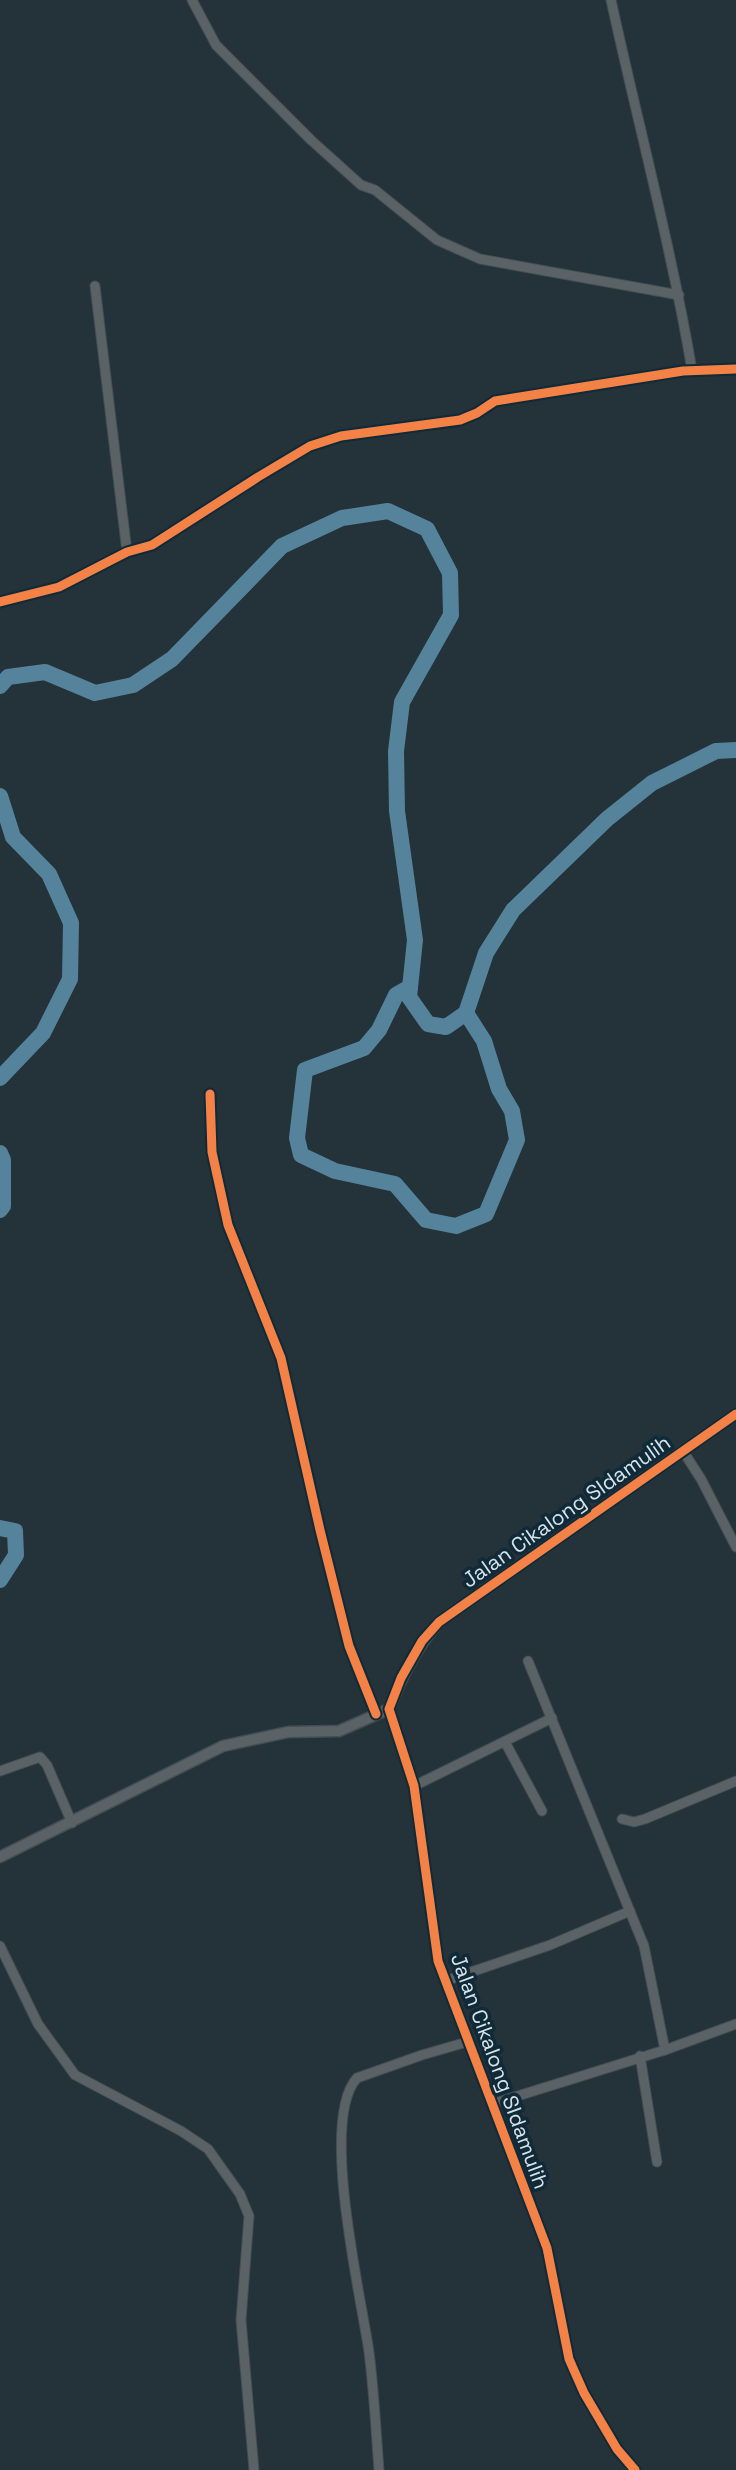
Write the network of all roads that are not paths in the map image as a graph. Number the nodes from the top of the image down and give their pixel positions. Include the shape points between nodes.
1 (192, 0) edge
2 (611, 0) edge
3 (94, 286) dead end
4 (679, 295) junction
5 (736, 369) edge
6 (692, 370) junction
7 (127, 552) junction
8 (0, 602) edge
9 (210, 1094) dead end
10 (736, 1414) edge
11 (683, 1451) junction
12 (736, 1547) edge
13 (528, 1661) dead end
14 (389, 1709) junction
15 (376, 1714) junction
16 (552, 1718) junction
17 (505, 1742) junction
18 (0, 1771) edge
19 (736, 1781) edge
20 (414, 1786) junction
21 (542, 1811) dead end
22 (622, 1819) dead end
23 (72, 1823) junction
24 (0, 1857) edge
25 (631, 1911) junction
26 (0, 1946) edge
27 (445, 1981) junction
28 (736, 2024) edge
29 (467, 2042) junction
30 (665, 2050) junction
31 (640, 2056) junction
32 (492, 2104) junction
33 (657, 2162) dead end
34 (254, 2470) edge
35 (379, 2470) edge
36 (635, 2470) edge

1 - 4 street via 216,44 311,140 361,185 375,190 437,240 480,259
2 - 4 street
3 - 7 street
4 - 6 street
5 - 6 street
6 - 7 street via 495,401 460,421 323,441 152,545
7 - 8 street via 59,587
9 - 15 street via 212,1152 228,1226 281,1358 349,1646
10 - 11 street, Jalan Cikalong SIdamulih
11 - 12 street
11 - 14 street, Jalan Cikalong SIdamulih via 439,1622 422,1641
13 - 16 street
14 - 15 street
14 - 20 street, Jalan Cikalong SIdamulih
15 - 23 street via 340,1731 288,1732 223,1746
16 - 17 street
16 - 25 street
17 - 20 street
17 - 21 street
18 - 23 street via 33,1757 44,1759
19 - 22 street via 645,1819
20 - 27 street, Jalan Cikalong SIdamulih via 438,1961
23 - 24 street
25 - 27 street
25 - 30 street via 649,1961
26 - 34 street via 38,2024 75,2075 208,2149 240,2194 250,2216 241,2320
27 - 29 street, Jalan Cikalong SIdamulih
28 - 30 street
29 - 32 street, Jalan Cikalong SIdamulih
29 - 35 street via 357,2078 350,2085 344,2113 341,2141 348,2229 368,2351
30 - 31 street
31 - 32 street
31 - 33 street
32 - 36 street, Jalan Cikalong SIdamulih via 547,2248 569,2359 617,2449

